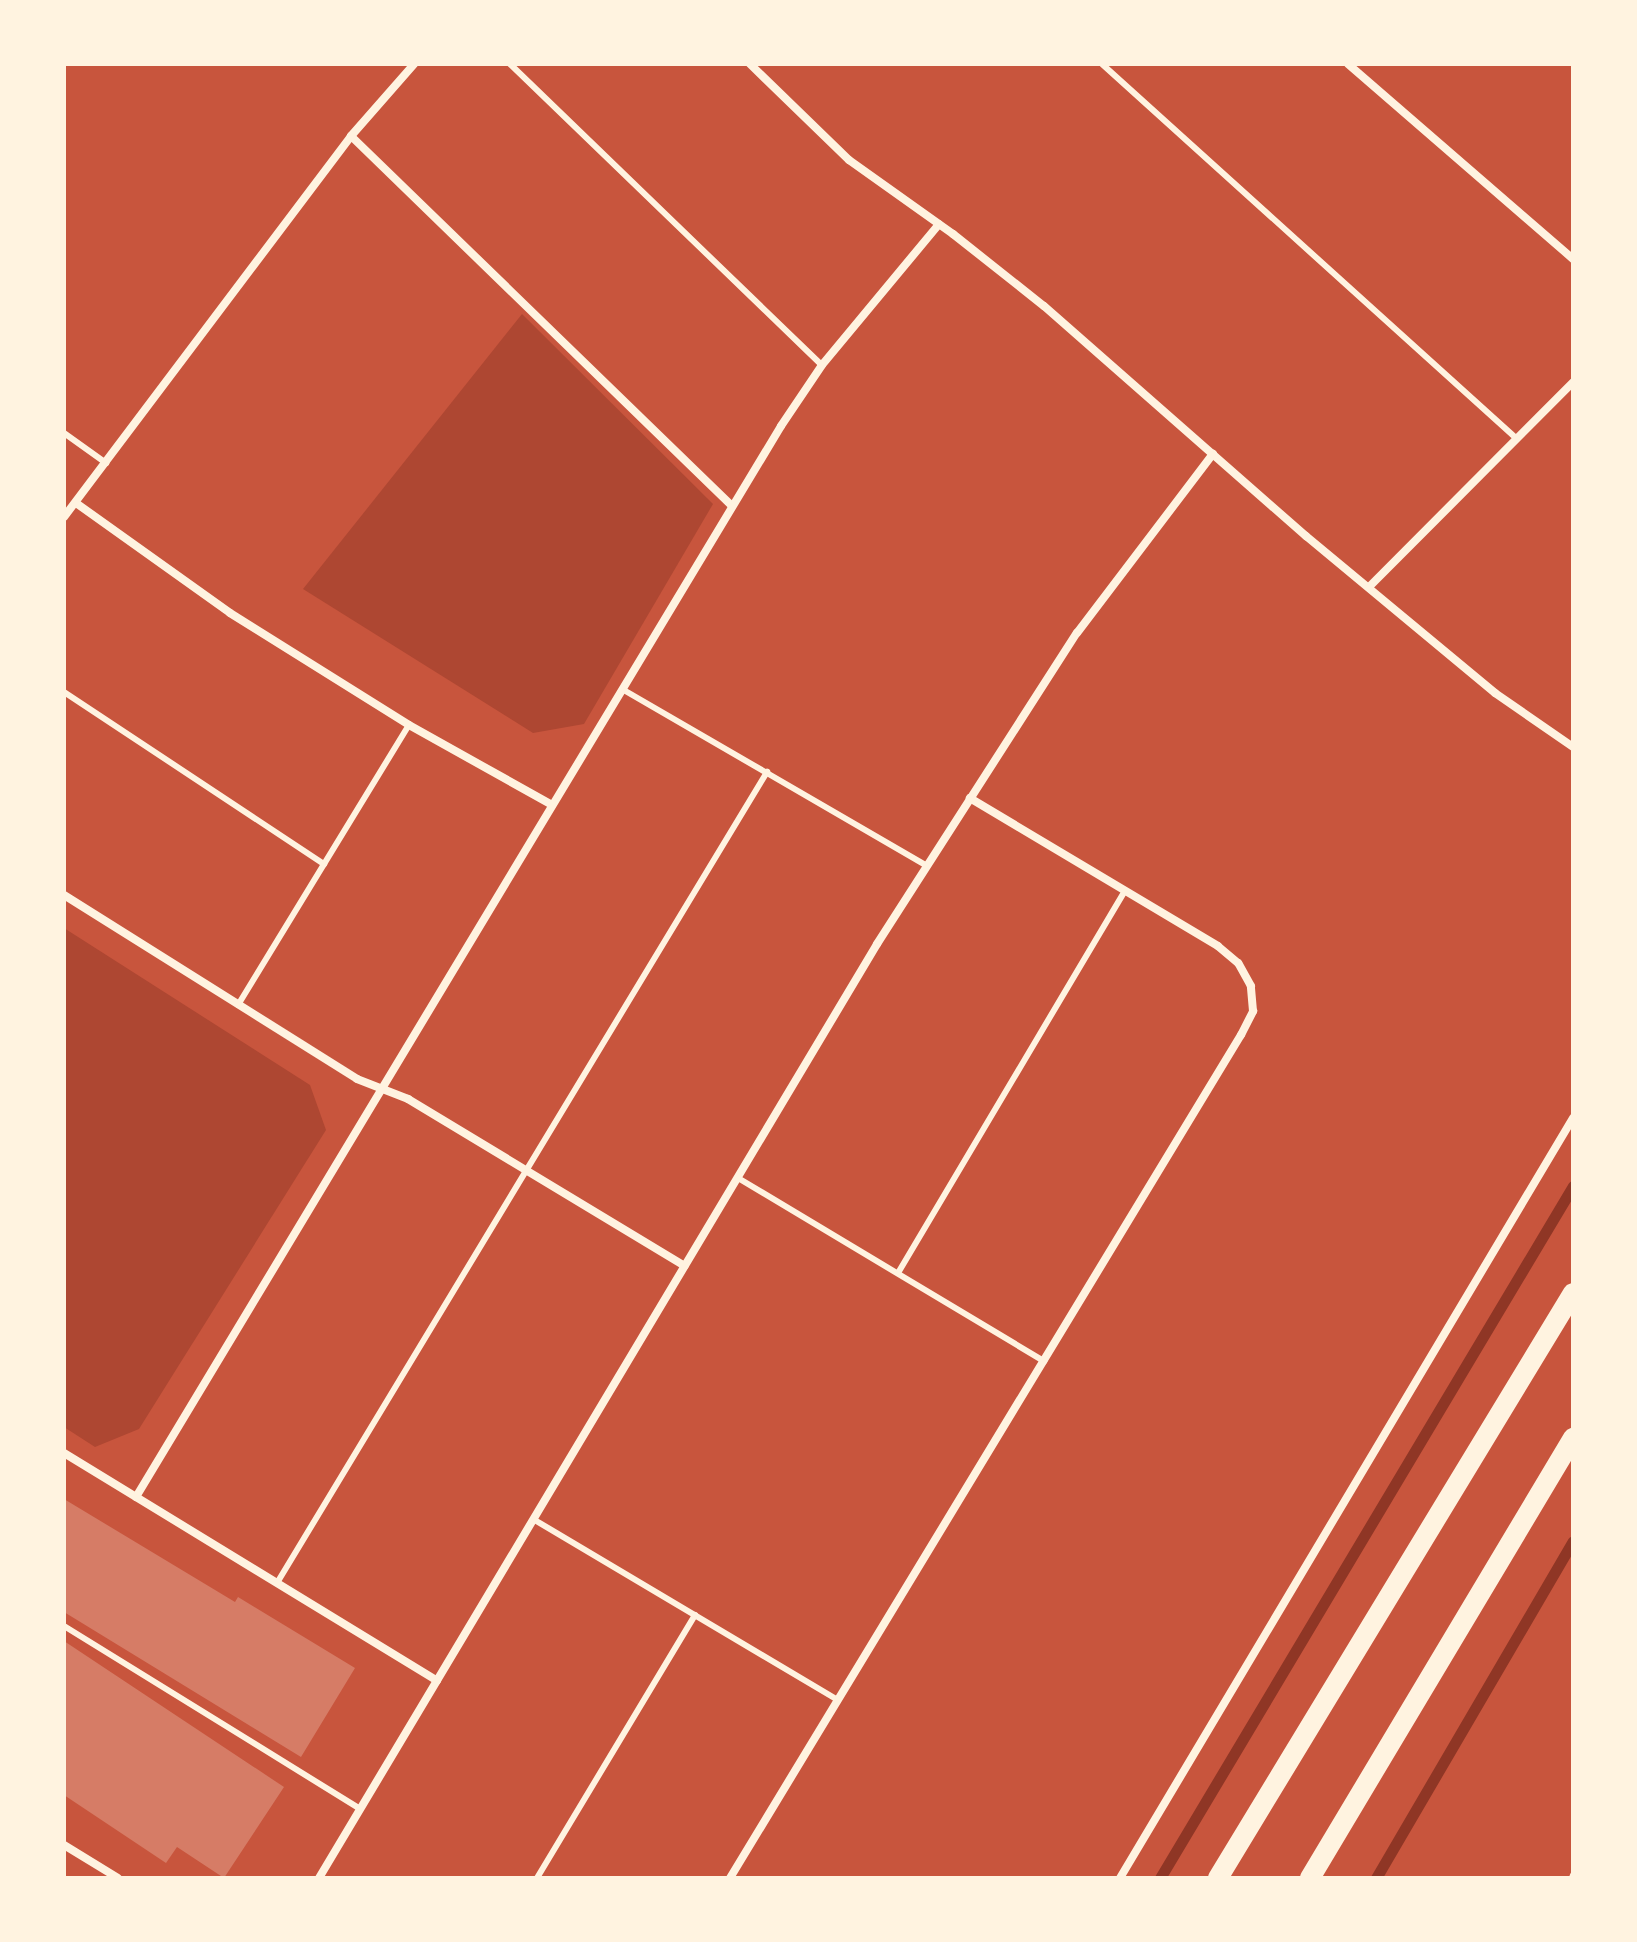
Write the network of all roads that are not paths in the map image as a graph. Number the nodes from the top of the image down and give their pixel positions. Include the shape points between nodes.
1 (414, 64) edge
2 (510, 64) edge
3 (750, 64) edge
4 (1102, 64) edge
5 (1348, 64) edge
6 (351, 136) junction
7 (939, 224) junction
8 (1573, 259) edge
9 (822, 365) junction
10 (1573, 382) edge
11 (64, 433) edge
12 (1517, 439) junction
13 (1213, 454) junction
14 (106, 463) junction
15 (76, 503) junction
16 (732, 506) junction
17 (64, 517) edge
18 (1369, 587) junction
19 (622, 689) junction
20 (64, 692) edge
21 (409, 725) junction
22 (1573, 747) edge
23 (767, 772) junction
24 (970, 798) junction
25 (552, 805) junction
26 (324, 864) junction
27 (927, 866) junction
28 (1125, 890) junction
29 (64, 895) edge
30 (238, 1005) junction
31 (382, 1089) junction
32 (1573, 1118) edge
33 (526, 1170) junction
34 (738, 1178) junction
35 (685, 1266) junction
36 (898, 1273) junction
37 (1573, 1293) edge
38 (1044, 1361) junction
39 (1573, 1438) edge
40 (64, 1453) edge
41 (136, 1497) junction
42 (533, 1519) junction
43 (277, 1583) junction
44 (695, 1615) junction
45 (64, 1626) edge
46 (437, 1681) junction
47 (838, 1700) junction
48 (360, 1809) junction
49 (64, 1845) edge
50 (103, 1874) edge
51 (118, 1878) edge
52 (319, 1878) edge
53 (537, 1878) edge
54 (730, 1878) edge
55 (1120, 1878) edge
56 (1218, 1878) edge
57 (1310, 1878) edge

1 - 6 street
2 - 9 lane
3 - 7 street via 849,160
4 - 12 lane
5 - 8 street
6 - 14 street
6 - 16 street
7 - 9 street
7 - 13 street via 1044,306
9 - 16 street
10 - 12 street
11 - 14 lane
12 - 18 street
13 - 18 street
13 - 24 street via 1077,633
14 - 15 street
15 - 17 street
15 - 21 street via 230,613
16 - 19 street
18 - 22 street via 1495,693
19 - 23 lane
19 - 25 street
20 - 26 lane
21 - 25 street
21 - 26 lane
23 - 27 lane
23 - 33 lane
24 - 27 street
24 - 28 street
25 - 31 street
26 - 30 lane
27 - 34 street
28 - 36 lane
28 - 38 street via 1238,963 1251,986 1253,1011
29 - 30 street
30 - 31 street
31 - 33 street via 408,1099
31 - 41 street
32 - 55 street
33 - 35 street
33 - 43 lane
34 - 35 street
34 - 36 lane
35 - 42 street
36 - 38 lane
37 - 56 main road
38 - 47 street
39 - 57 main road
40 - 41 street
41 - 43 street
42 - 44 lane
42 - 46 street
43 - 46 street
44 - 47 lane
44 - 53 lane
45 - 48 lane
46 - 48 street
47 - 54 street
48 - 52 street
49 - 50 street
50 - 51 street

